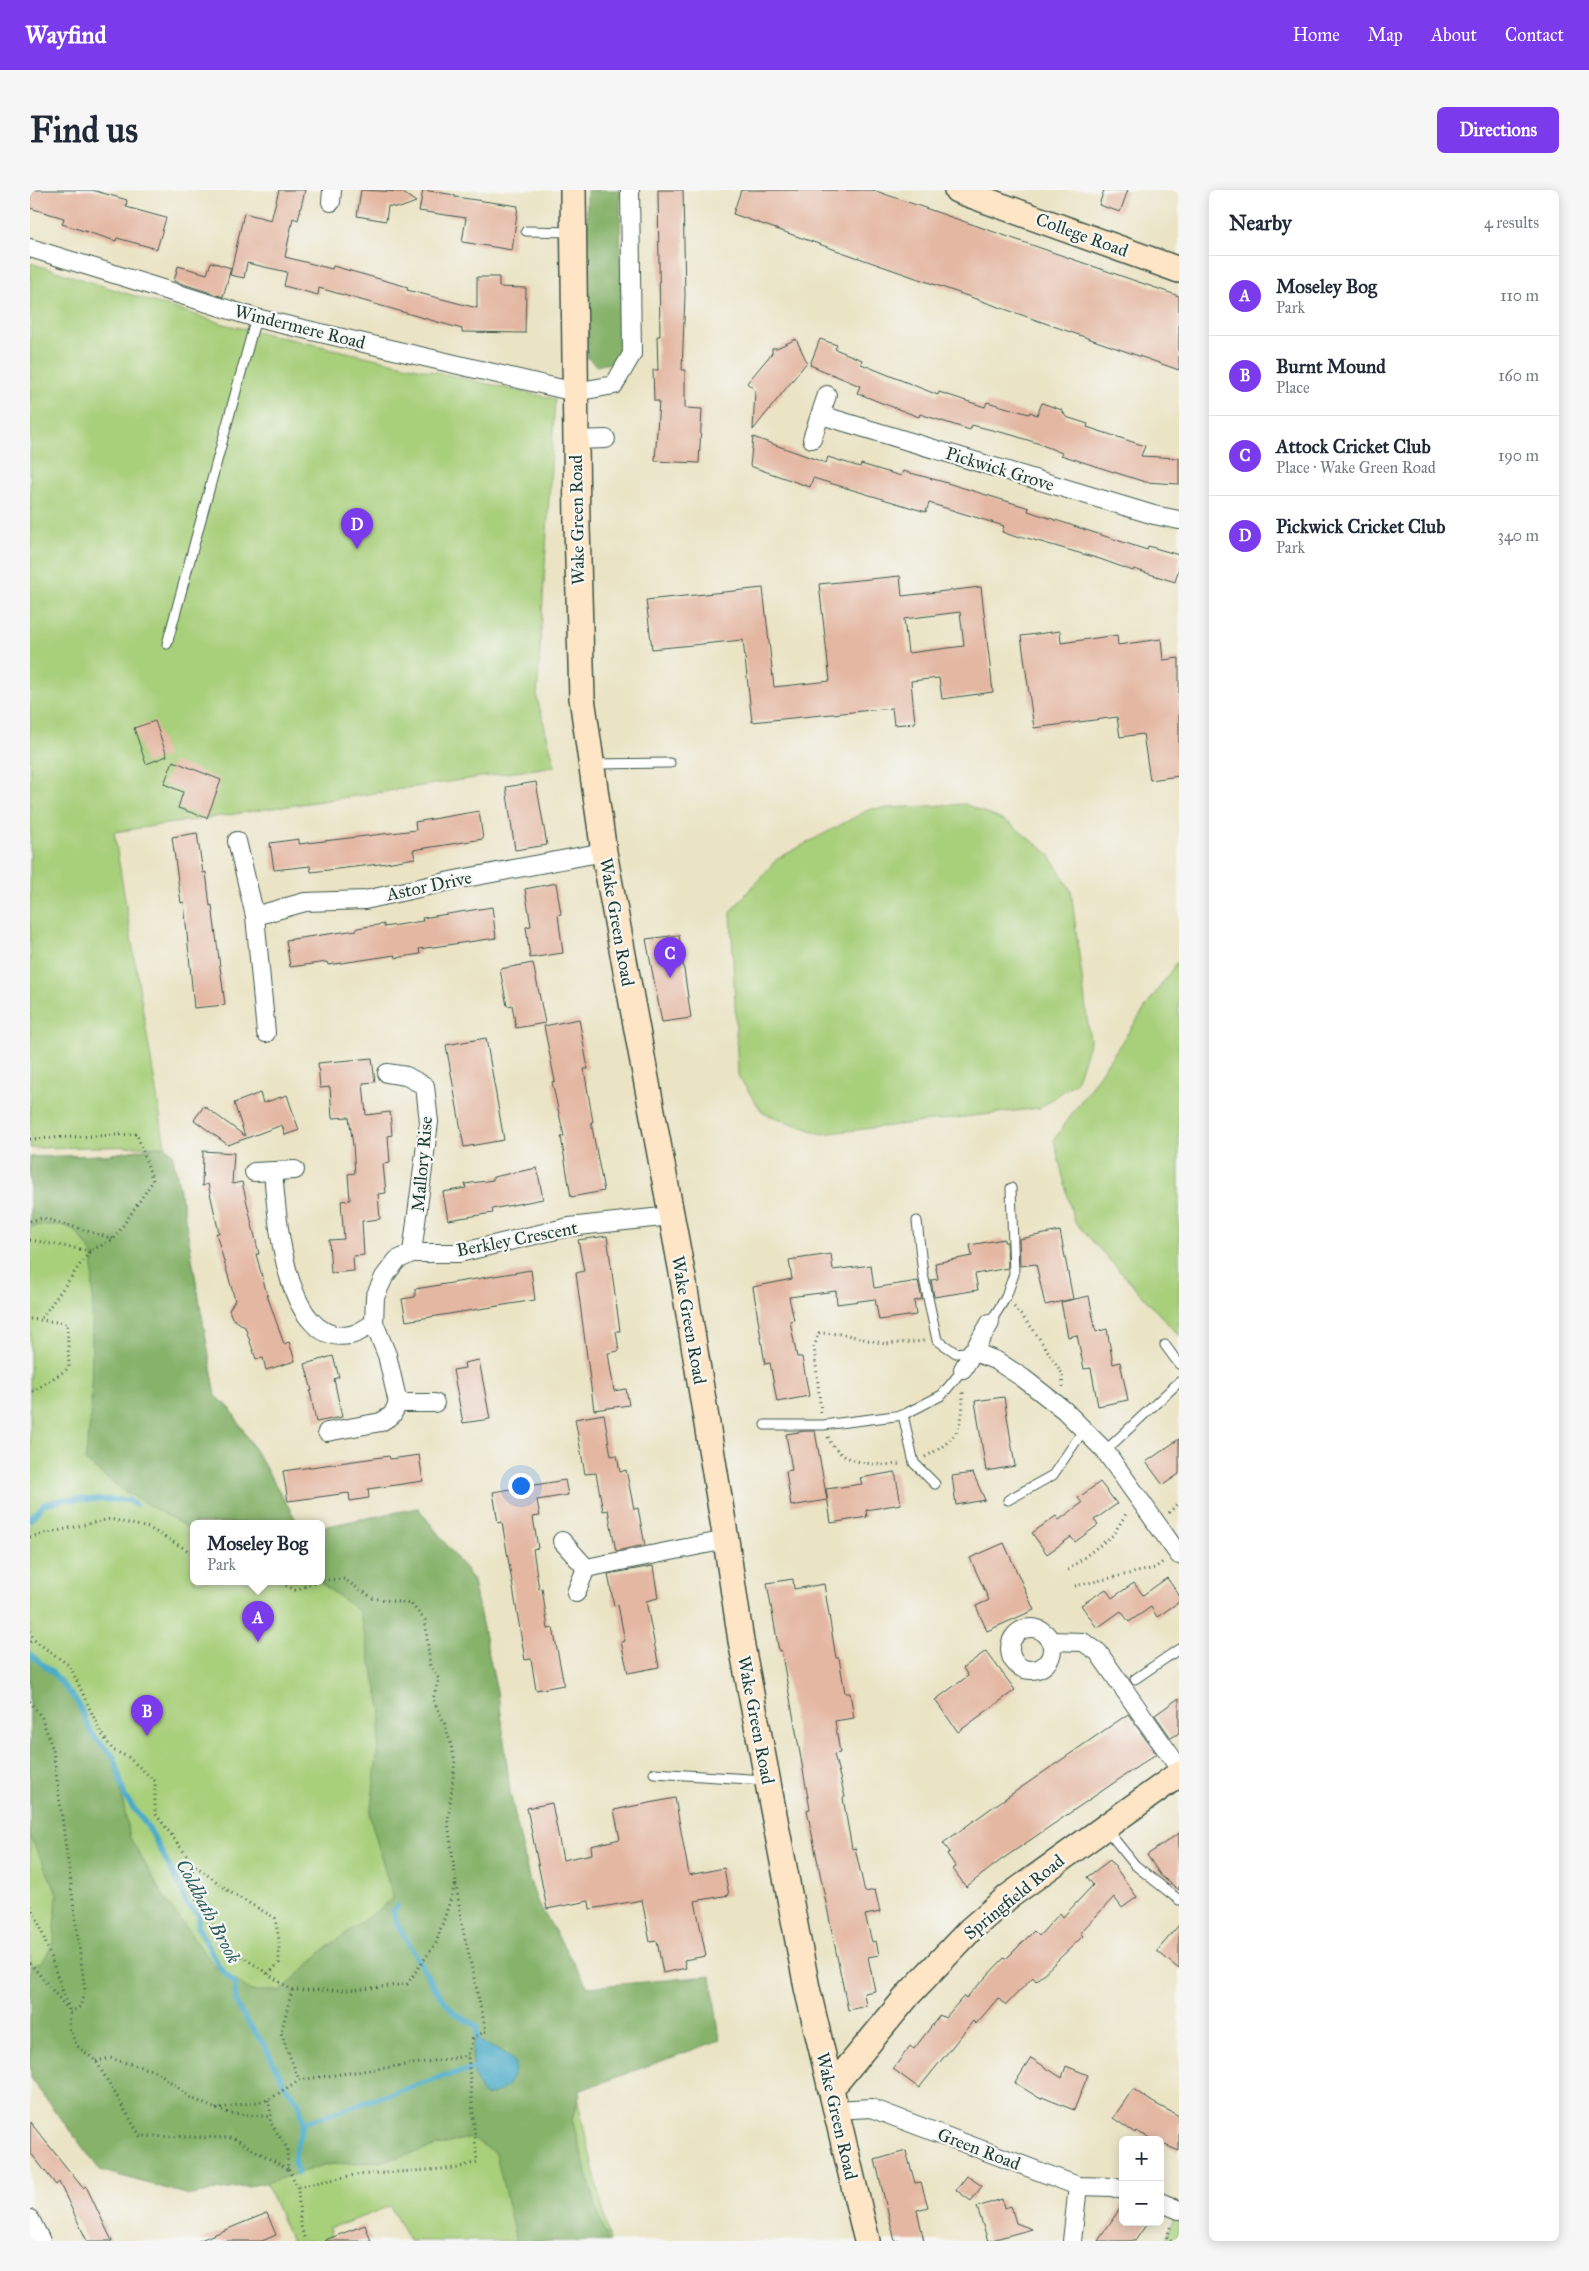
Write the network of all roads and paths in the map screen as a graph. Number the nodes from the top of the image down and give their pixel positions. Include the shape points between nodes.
1 (573, 190) edge
2 (630, 190) edge
3 (957, 190) edge
4 (526, 231) dead end
5 (573, 232) junction
6 (30, 248) edge
7 (1179, 270) edge
8 (256, 318) junction
9 (575, 392) junction
10 (827, 394) dead end
11 (821, 415) junction
12 (606, 439) dead end
13 (812, 439) dead end
14 (576, 440) junction
15 (1179, 520) edge
16 (167, 644) dead end
17 (670, 762) dead end
18 (592, 764) junction
19 (237, 842) dead end
20 (604, 852) junction
21 (255, 916) junction
22 (266, 1033) dead end
23 (387, 1073) dead end
24 (30, 1139) edge
25 (295, 1170) dead end
26 (254, 1172) dead end
27 (272, 1172) junction
28 (1011, 1188) dead end
29 (671, 1216) junction
30 (30, 1221) edge
31 (917, 1221) dead end
32 (114, 1239) junction
33 (30, 1240) edge
34 (90, 1251) junction
35 (412, 1253) junction
36 (1006, 1298) junction
37 (30, 1319) edge
38 (40, 1320) junction
39 (374, 1323) junction
40 (990, 1323) joint
41 (937, 1340) junction
42 (1165, 1346) dead end
43 (972, 1351) junction
44 (1179, 1364) edge
45 (963, 1369) junction
46 (1179, 1382) edge
47 (30, 1393) edge
48 (435, 1403) dead end
49 (398, 1404) junction
50 (1064, 1410) junction
51 (903, 1415) junction
52 (823, 1425) junction
53 (765, 1426) dead end
54 (1083, 1431) junction
55 (327, 1432) dead end
56 (1105, 1451) junction
57 (914, 1463) junction
58 (935, 1484) dead end
59 (1008, 1500) dead end
60 (1142, 1502) junction
61 (30, 1537) edge
62 (726, 1540) junction
63 (562, 1541) dead end
64 (190, 1552) edge
65 (1178, 1553) edge
66 (586, 1568) junction
67 (1068, 1570) dead end
68 (325, 1581) edge
69 (285, 1585) edge
70 (309, 1585) edge
71 (1075, 1586) dead end
72 (576, 1593) dead end
73 (30, 1631) edge
74 (32, 1641) edge
75 (1051, 1641) dead end
76 (1179, 1649) edge
77 (1135, 1679) dead end
78 (30, 1702) edge
79 (1179, 1768) edge
80 (654, 1773) dead end
81 (1179, 1774) edge
82 (768, 1781) junction
83 (1104, 1827) junction
84 (193, 1864) junction
85 (456, 1883) junction
86 (1179, 1900) edge
87 (30, 1906) edge
88 (30, 1963) edge
89 (268, 1974) junction
90 (292, 1990) junction
91 (70, 2012) junction
92 (468, 2056) junction
93 (96, 2061) junction
94 (299, 2080) junction
95 (832, 2098) junction
96 (268, 2100) junction
97 (216, 2109) junction
98 (271, 2118) junction
99 (288, 2169) junction
100 (1078, 2186) junction
101 (298, 2187) junction
102 (1119, 2189) edge
103 (1164, 2206) edge
104 (1176, 2216) edge
105 (30, 2219) edge
106 (41, 2241) edge
107 (305, 2241) edge
108 (867, 2241) edge
109 (1072, 2241) edge
110 (1171, 2241) edge

1 - 5 street, Wake Green Road
2 - 9 street via 632,354 614,385
3 - 7 street, College Road
4 - 5 lane
5 - 9 street, Wake Green Road
6 - 8 street, Windermere Road
8 - 9 street, Windermere Road
8 - 16 lane
9 - 14 street, Wake Green Road
10 - 11 street
11 - 13 street
11 - 15 street, Pickwick Grove
12 - 14 street
14 - 18 street, Wake Green Road via 582,698
17 - 18 lane
18 - 20 street, Wake Green Road
19 - 21 street
20 - 21 street, Astor Drive via 365,900 305,902
20 - 29 street, Wake Green Road
21 - 22 street
23 - 35 street, Mallory Rise via 406,1076 425,1086 429,1122
24 - 32 path via 137,1134 153,1181
25 - 27 street
26 - 27 street
27 - 39 street via 286,1270 301,1306 324,1333 351,1336
28 - 36 lane via 1014,1274
29 - 35 street, Berkley Crescent via 569,1227 459,1253
29 - 62 street, Wake Green Road
30 - 32 path via 43,1218
31 - 41 lane via 923,1274
32 - 34 path
33 - 34 path
34 - 38 path
35 - 39 street via 397,1260 384,1277 375,1297
36 - 40 lane
36 - 50 path via 1033,1329 1062,1373
37 - 38 path
38 - 47 path via 67,1323 69,1368
39 - 49 street via 387,1355
40 - 43 street
41 - 43 lane via 956,1353
41 - 52 path via 885,1344 843,1334 819,1333 814,1347
42 - 44 lane
43 - 45 street
43 - 50 street via 997,1361
45 - 51 lane via 942,1395
45 - 57 path via 963,1416 952,1440
46 - 56 lane
48 - 49 street
49 - 55 street via 392,1416 381,1422
50 - 54 street
51 - 52 lane
51 - 57 lane
52 - 53 lane
52 - 57 path via 832,1447 850,1459 886,1465
54 - 56 street
54 - 59 lane via 1054,1475
56 - 60 street
57 - 58 lane
60 - 65 street
60 - 67 path via 1126,1514 1114,1535
61 - 64 path via 110,1519 149,1528
62 - 66 street
62 - 82 street, Wake Green Road via 741,1642
63 - 66 street
65 - 71 path via 1155,1568
66 - 72 street
68 - 85 path via 344,1579 373,1598 412,1604 426,1620 430,1665 439,1679 433,1699 445,1724 455,1760 448,1822
69 - 70 path via 295,1590
73 - 74 path
74 - 84 path via 70,1666 101,1733 113,1750 128,1757 155,1781 156,1812
75 - 79 street via 1083,1642 1098,1652
76 - 77 lane
78 - 91 path via 42,1718 53,1750 85,1991 80,2007
80 - 82 lane
81 - 83 street, Springfield Road
82 - 95 street, Wake Green Road via 807,1988
83 - 86 lane via 1135,1865
83 - 95 street, Springfield Road via 1008,1897 971,1929 909,1994 838,2080
84 - 89 path via 192,1890 220,1941
84 - 89 path via 233,1894 275,1918 279,1963
85 - 90 path via 436,1943 407,1984 354,1990
85 - 92 path via 486,2031 473,2038
87 - 91 path
88 - 91 path
89 - 90 path
90 - 94 path via 281,2033
91 - 93 path via 69,2028 76,2046
92 - 94 path
92 - 101 path via 477,2162 457,2168 354,2175
93 - 97 path via 110,2058 158,2072 191,2098
93 - 99 path via 140,2136 233,2138
94 - 96 path
95 - 100 street, Green Road via 871,2108
95 - 108 street, Wake Green Road
96 - 97 path
96 - 98 path
97 - 98 path
98 - 99 path via 273,2128 287,2148
99 - 101 path
100 - 102 street, Green Road
100 - 109 street
101 - 107 path via 300,2222
103 - 104 street
104 - 110 path via 1167,2237
105 - 106 street

